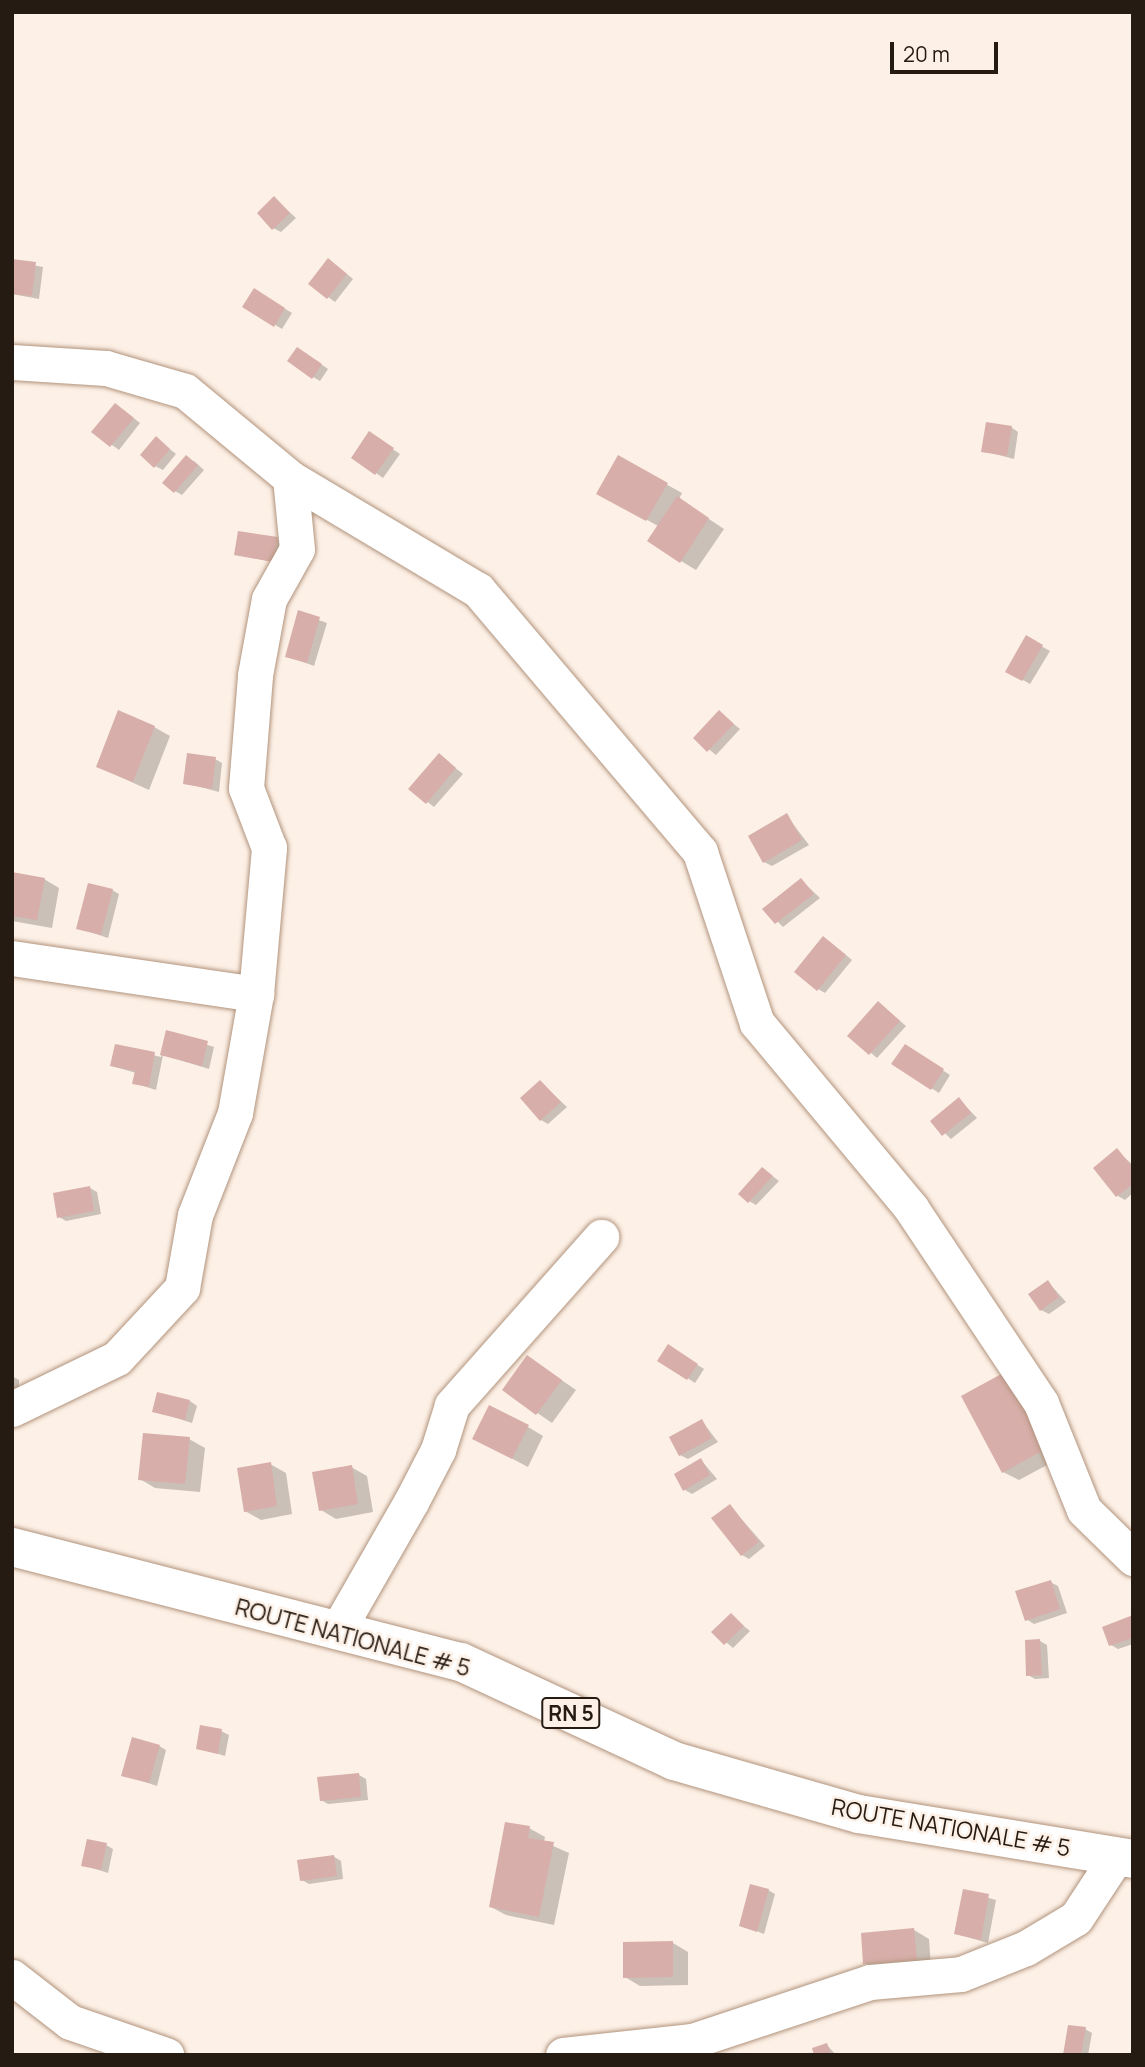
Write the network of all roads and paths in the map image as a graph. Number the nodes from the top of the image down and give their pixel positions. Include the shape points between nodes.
1 (12, 362) edge
2 (290, 478) junction
3 (12, 957) edge
4 (256, 994) junction
5 (601, 1237) dead end
6 (12, 1409) edge
7 (12, 1547) edge
8 (1133, 1558) edge
9 (337, 1631) junction
10 (1124, 1858) edge
11 (12, 1977) edge
12 (166, 2055) edge
13 (563, 2055) edge

1 - 2 street via 106,368 185,391
2 - 4 street via 297,549 269,599 255,675 246,789 269,848
2 - 8 street via 478,590 700,852 757,1023 911,1208 1041,1403 1084,1510
3 - 4 street
4 - 6 street via 235,1113 195,1215 183,1289 117,1358
5 - 9 street via 452,1405 438,1450
7 - 9 main road, ROUTE NATIONALE # 5 / RN 5
9 - 10 main road, ROUTE NATIONALE # 5 / RN 5 via 461,1662 674,1762 859,1814
10 - 13 street via 1076,1918 1026,1948 961,1974 870,1982 692,2041
11 - 12 street via 70,2022

